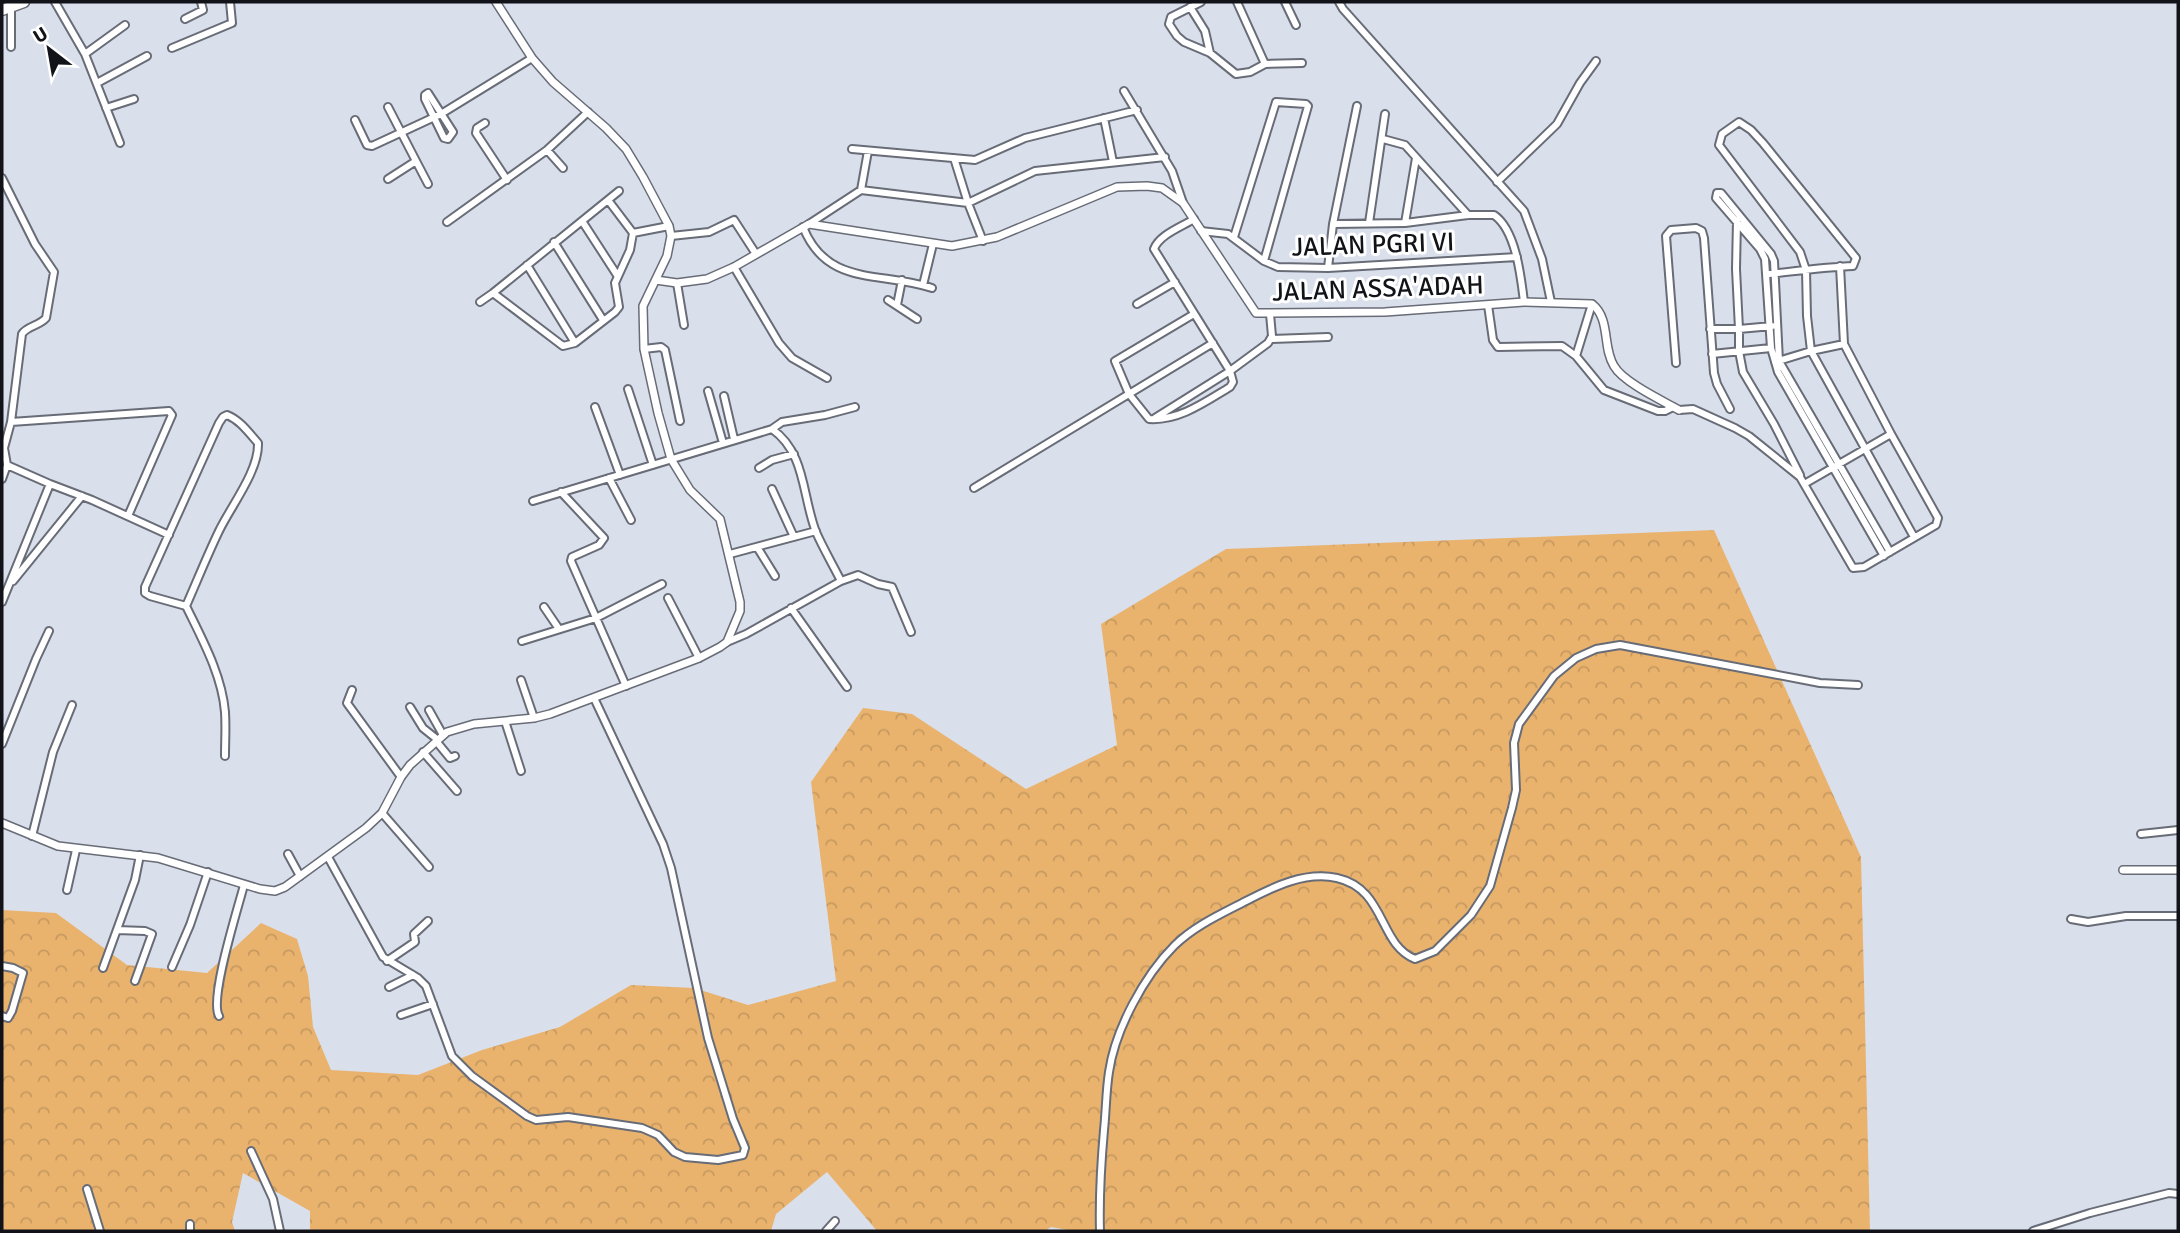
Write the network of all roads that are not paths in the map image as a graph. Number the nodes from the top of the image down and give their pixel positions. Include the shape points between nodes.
1 (24, 2) edge
2 (55, 2) edge
3 (201, 2) edge
4 (230, 2) edge
5 (496, 2) edge
6 (1201, 2) edge
7 (1237, 2) edge
8 (1285, 2) edge
9 (1339, 2) edge
10 (1190, 7) junction
11 (6, 9) edge
12 (185, 19) dead end
13 (1296, 24) dead end
14 (125, 25) dead end
15 (11, 47) dead end
16 (172, 48) dead end
17 (1210, 52) junction
18 (85, 54) junction
19 (147, 56) dead end
20 (532, 58) junction
21 (1596, 61) dead end
22 (1302, 63) dead end
23 (1265, 64) junction
24 (96, 83) junction
25 (1124, 91) dead end
26 (134, 99) dead end
27 (1357, 106) dead end
28 (388, 107) dead end
29 (106, 108) junction
30 (1137, 110) junction
31 (588, 112) junction
32 (1385, 114) dead end
33 (1104, 118) junction
34 (355, 120) dead end
35 (485, 123) dead end
36 (401, 132) junction
37 (1383, 139) junction
38 (120, 143) dead end
39 (852, 149) dead end
40 (547, 150) junction
41 (868, 151) junction
42 (1165, 157) junction
43 (954, 158) junction
44 (1416, 158) junction
45 (416, 161) junction
46 (1113, 162) junction
47 (564, 168) dead end
48 (2, 178) edge
49 (388, 179) dead end
50 (507, 180) junction
51 (1497, 182) junction
52 (428, 184) dead end
53 (862, 190) junction
54 (619, 191) dead end
55 (608, 200) junction
56 (968, 203) junction
57 (1183, 203) junction
58 (1468, 215) junction
59 (1194, 219) junction
60 (582, 221) junction
61 (447, 222) dead end
62 (1333, 223) junction
63 (1369, 223) junction
64 (1405, 223) junction
65 (806, 225) junction
66 (669, 226) junction
67 (1201, 231) junction
68 (633, 233) junction
69 (671, 236) junction
70 (1234, 237) junction
71 (984, 241) junction
72 (554, 242) junction
73 (933, 244) junction
74 (756, 254) junction
75 (1517, 257) junction
76 (1264, 261) junction
77 (527, 265) junction
78 (1840, 266) junction
79 (734, 267) junction
80 (1328, 268) junction
81 (1806, 270) junction
82 (1770, 274) junction
83 (617, 275) junction
84 (902, 279) junction
85 (656, 280) junction
86 (1175, 282) junction
87 (677, 283) junction
88 (923, 285) junction
89 (932, 288) dead end
90 (493, 293) junction
91 (888, 300) dead end
92 (480, 302) dead end
93 (1524, 302) junction
94 (1551, 302) junction
95 (1137, 304) dead end
96 (1592, 304) junction
97 (897, 305) junction
98 (1488, 305) junction
99 (1194, 314) junction
100 (1270, 314) junction
101 (917, 319) dead end
102 (603, 320) junction
103 (684, 325) dead end
104 (1773, 326) junction
105 (1710, 329) junction
106 (1739, 329) junction
107 (1328, 337) dead end
108 (1272, 339) junction
109 (575, 342) junction
110 (1213, 343) junction
111 (1844, 344) junction
112 (1771, 348) junction
113 (644, 349) junction
114 (1739, 351) junction
115 (1811, 351) junction
116 (1712, 354) junction
117 (1576, 356) junction
118 (1776, 361) junction
119 (1676, 363) dead end
120 (1230, 371) junction
121 (827, 378) dead end
122 (628, 389) dead end
123 (708, 391) dead end
124 (1129, 394) junction
125 (724, 396) dead end
126 (595, 407) dead end
127 (855, 407) dead end
128 (1676, 408) junction
129 (1730, 409) dead end
130 (1153, 419) junction
131 (680, 421) dead end
132 (11, 422) junction
133 (772, 429) junction
134 (1891, 434) junction
135 (734, 439) junction
136 (723, 443) junction
137 (1865, 449) junction
138 (794, 454) junction
139 (671, 459) junction
140 (8, 465) junction
141 (653, 465) junction
142 (1835, 466) junction
143 (759, 468) dead end
144 (620, 475) junction
145 (1800, 477) junction
146 (609, 478) junction
147 (2, 479) edge
148 (50, 484) junction
149 (1806, 484) junction
150 (974, 488) dead end
151 (772, 489) dead end
152 (561, 492) junction
153 (82, 496) junction
154 (533, 502) dead end
155 (128, 516) junction
156 (631, 520) dead end
157 (816, 531) junction
158 (169, 535) junction
159 (794, 537) junction
160 (1914, 537) junction
161 (757, 547) junction
162 (730, 554) junction
163 (1887, 554) junction
164 (775, 576) dead end
165 (841, 581) junction
166 (10, 584) junction
167 (662, 584) dead end
168 (668, 598) dead end
169 (2, 601) edge
170 (186, 606) junction
171 (544, 607) dead end
172 (791, 608) junction
173 (596, 618) junction
174 (559, 629) junction
175 (49, 631) dead end
176 (911, 632) dead end
177 (522, 640) dead end
178 (727, 642) junction
179 (699, 658) junction
180 (520, 680) dead end
181 (1858, 685) dead end
182 (626, 686) junction
183 (847, 687) dead end
184 (352, 690) dead end
185 (594, 698) junction
186 (72, 705) dead end
187 (410, 707) dead end
188 (429, 710) dead end
189 (534, 718) junction
190 (505, 721) junction
191 (439, 739) junction
192 (2, 744) edge
193 (423, 752) junction
194 (226, 756) dead end
195 (455, 757) dead end
196 (521, 771) dead end
197 (401, 776) junction
198 (457, 791) dead end
199 (382, 813) junction
200 (2, 823) edge
201 (2178, 830) edge
202 (2141, 834) dead end
203 (32, 836) junction
204 (76, 850) junction
205 (288, 854) dead end
206 (140, 855) junction
207 (328, 857) junction
208 (429, 867) dead end
209 (2123, 870) dead end
210 (2178, 870) edge
211 (208, 872) junction
212 (300, 876) junction
213 (244, 885) junction
214 (68, 890) dead end
215 (2178, 916) edge
216 (2071, 919) dead end
217 (428, 921) dead end
218 (117, 930) junction
219 (387, 961) junction
220 (2, 966) edge
221 (172, 967) dead end
222 (103, 968) dead end
223 (413, 975) junction
224 (135, 981) dead end
225 (389, 987) dead end
226 (433, 1004) junction
227 (401, 1015) dead end
228 (2, 1016) edge
229 (219, 1016) dead end
230 (251, 1151) dead end
231 (87, 1189) dead end
232 (2178, 1194) edge
233 (835, 1221) dead end
234 (100, 1231) edge
235 (280, 1231) edge
236 (827, 1231) edge
237 (1100, 1231) edge
238 (2032, 1231) edge

1 - 11 highway
2 - 18 street
3 - 12 street via 200,13
4 - 16 street via 232,23
5 - 20 street
6 - 10 street
7 - 23 street
8 - 13 street
9 - 51 street
10 - 17 street via 1205,31
10 - 17 street via 1171,17 1170,24 1184,42
11 - 15 street
14 - 18 street
17 - 23 street via 1236,74
18 - 24 street
19 - 24 street
20 - 31 street
20 - 36 street via 438,116
21 - 51 street via 1557,124
22 - 23 street
24 - 29 street
25 - 30 street
26 - 29 street
27 - 62 street
28 - 36 street
29 - 38 street
30 - 33 street
30 - 42 street
31 - 40 street
31 - 66 street via 626,149
32 - 37 street
33 - 43 street via 1026,138 975,160
33 - 46 street
34 - 36 street via 370,146
35 - 50 street via 476,133
36 - 45 street
37 - 44 street via 1403,143
37 - 63 street
39 - 41 street
40 - 47 street
40 - 50 street
41 - 43 street
41 - 53 street
42 - 46 street
42 - 57 street
43 - 56 street
44 - 58 street
44 - 64 street
45 - 49 street
45 - 52 street
46 - 56 street via 1035,171
48 - 132 street via 54,272 46,318 22,334
50 - 61 street
51 - 94 street via 1527,218
53 - 56 street
53 - 65 street
54 - 55 street
55 - 60 street
55 - 68 street
56 - 71 street
57 - 59 street, JALAN ASSA'ADAH
57 - 71 street, JALAN ASSA'ADAH via 1162,188 1117,187
58 - 64 street
58 - 75 street via 1498,217
59 - 67 street, JALAN ASSA'ADAH
59 - 86 street via 1154,246
60 - 72 street
60 - 83 street
62 - 63 street
62 - 80 street
63 - 64 street
65 - 73 street, JALAN ASSA'ADAH
65 - 74 street
65 - 84 street via 818,253 835,267
66 - 68 street
66 - 69 street
67 - 70 street, JALAN PGRI VI
67 - 100 street, JALAN ASSA'ADAH via 1253,310
68 - 83 street
69 - 74 street via 709,232 734,220
69 - 85 street
70 - 76 street, JALAN PGRI VI
70 - 76 street via 1276,102 1306,104
71 - 73 street, JALAN ASSA'ADAH
72 - 77 street
72 - 102 street
73 - 88 street
74 - 79 street
75 - 80 street, JALAN PGRI VI
75 - 93 street
76 - 80 street, JALAN PGRI VI via 1278,267
77 - 90 street
77 - 109 street
78 - 81 street
78 - 81 street via 1854,265 1854,255 1751,130 1734,124 1722,134 1719,145 1797,246
78 - 111 street
79 - 87 street via 707,279
79 - 121 street via 779,343 792,358
81 - 82 street
81 - 115 street
82 - 104 street
82 - 106 street via 1771,254 1738,219
83 - 102 street via 619,307
84 - 88 street
84 - 97 street
85 - 87 street
85 - 113 street via 643,306
86 - 95 street
86 - 99 street
87 - 103 street
88 - 89 street
90 - 92 street
90 - 109 street via 561,345
91 - 97 street
93 - 94 street, JALAN ASSA'ADAH
93 - 98 street, JALAN ASSA'ADAH
94 - 96 street, JALAN ASSA'ADAH
96 - 117 street
96 - 128 street via 1602,317 1614,368
97 - 101 street
98 - 100 street, JALAN ASSA'ADAH
98 - 117 street via 1498,347 1558,345
99 - 110 street
99 - 124 street via 1116,359
100 - 108 street
102 - 109 street
104 - 106 street
104 - 112 street
104 - 118 street
105 - 106 street
105 - 116 street
105 - 119 street via 1702,231 1671,230 1666,236
106 - 114 street
107 - 108 street
108 - 120 street
110 - 120 street
110 - 124 street
111 - 115 street
111 - 134 street
112 - 114 street
112 - 118 street
113 - 131 street via 665,350
113 - 139 street
114 - 116 street
114 - 145 street via 1743,372
115 - 118 street
115 - 137 street
116 - 129 street via 1717,384
117 - 128 street via 1598,385 1616,396 1658,411
118 - 142 street
120 - 130 street
120 - 130 street via 1230,387 1183,413
122 - 141 street
123 - 136 street
124 - 130 street via 1146,417
124 - 150 street
125 - 135 street
126 - 144 street
127 - 133 street via 782,422
128 - 145 street via 1700,411 1735,428
132 - 140 street via 4,447
132 - 155 street via 169,411 172,415
133 - 135 street
133 - 138 street
134 - 137 street
134 - 160 street via 1938,518 1938,523
135 - 136 street
136 - 139 street
137 - 142 street
137 - 160 street
138 - 143 street
138 - 157 street
139 - 141 street
139 - 162 street via 690,490 719,518
140 - 147 street
140 - 148 street
141 - 144 street
142 - 149 street
142 - 163 street
144 - 146 street
145 - 149 street
146 - 152 street
146 - 156 street
148 - 153 street
148 - 166 street
149 - 163 street via 1851,566 1860,569
151 - 159 street
152 - 154 street
152 - 173 street via 604,538 571,559
153 - 155 street
153 - 166 street
155 - 158 street
157 - 159 street
157 - 165 street
158 - 170 street via 145,593
158 - 170 street via 223,417 237,419 258,443 258,450
159 - 161 street
160 - 163 street
161 - 162 street
161 - 164 street
162 - 178 street via 740,607
165 - 172 street
165 - 176 street via 859,575 890,585
166 - 169 street
167 - 173 street
168 - 179 street
170 - 194 street via 220,689
171 - 174 street
172 - 178 street
172 - 183 street
173 - 174 street
173 - 182 street
174 - 177 street
175 - 192 street
178 - 179 street
179 - 182 street
180 - 189 street
181 - 237 street via 1820,683 1620,645 1586,652 1554,676 1519,724 1514,743 1514,799 1490,886 1471,915 1435,951 1415,959 1404,955 1370,898 1350,883 1326,877 1268,889 1193,932 1155,968 1136,999 1109,1070
182 - 185 street
184 - 197 street via 347,703
185 - 189 street
185 - 226 street via 671,868 708,1038 745,1153 703,1160 674,1152 658,1135 642,1128 568,1117 536,1120 506,1102 452,1056
186 - 203 street via 53,752
187 - 191 street via 423,728
188 - 191 street
189 - 190 street
190 - 191 street via 467,725
190 - 196 street
191 - 193 street
191 - 195 street via 447,756
193 - 197 street
193 - 198 street
197 - 199 street
199 - 207 street
199 - 208 street
200 - 203 street
201 - 202 street
203 - 204 street
204 - 206 street
204 - 214 street
205 - 212 street
206 - 211 street
206 - 218 street
207 - 212 street
207 - 219 street
209 - 210 street
211 - 213 street
211 - 221 street
212 - 213 street via 275,891
213 - 229 street via 220,979
215 - 216 street
217 - 219 street via 414,934 415,942
218 - 222 street
218 - 224 street via 152,934
219 - 223 street
220 - 228 street via 23,973 12,1011 8,1018
223 - 225 street
223 - 226 street via 426,986
226 - 227 street
230 - 235 street
231 - 234 street
232 - 238 street
233 - 236 street

